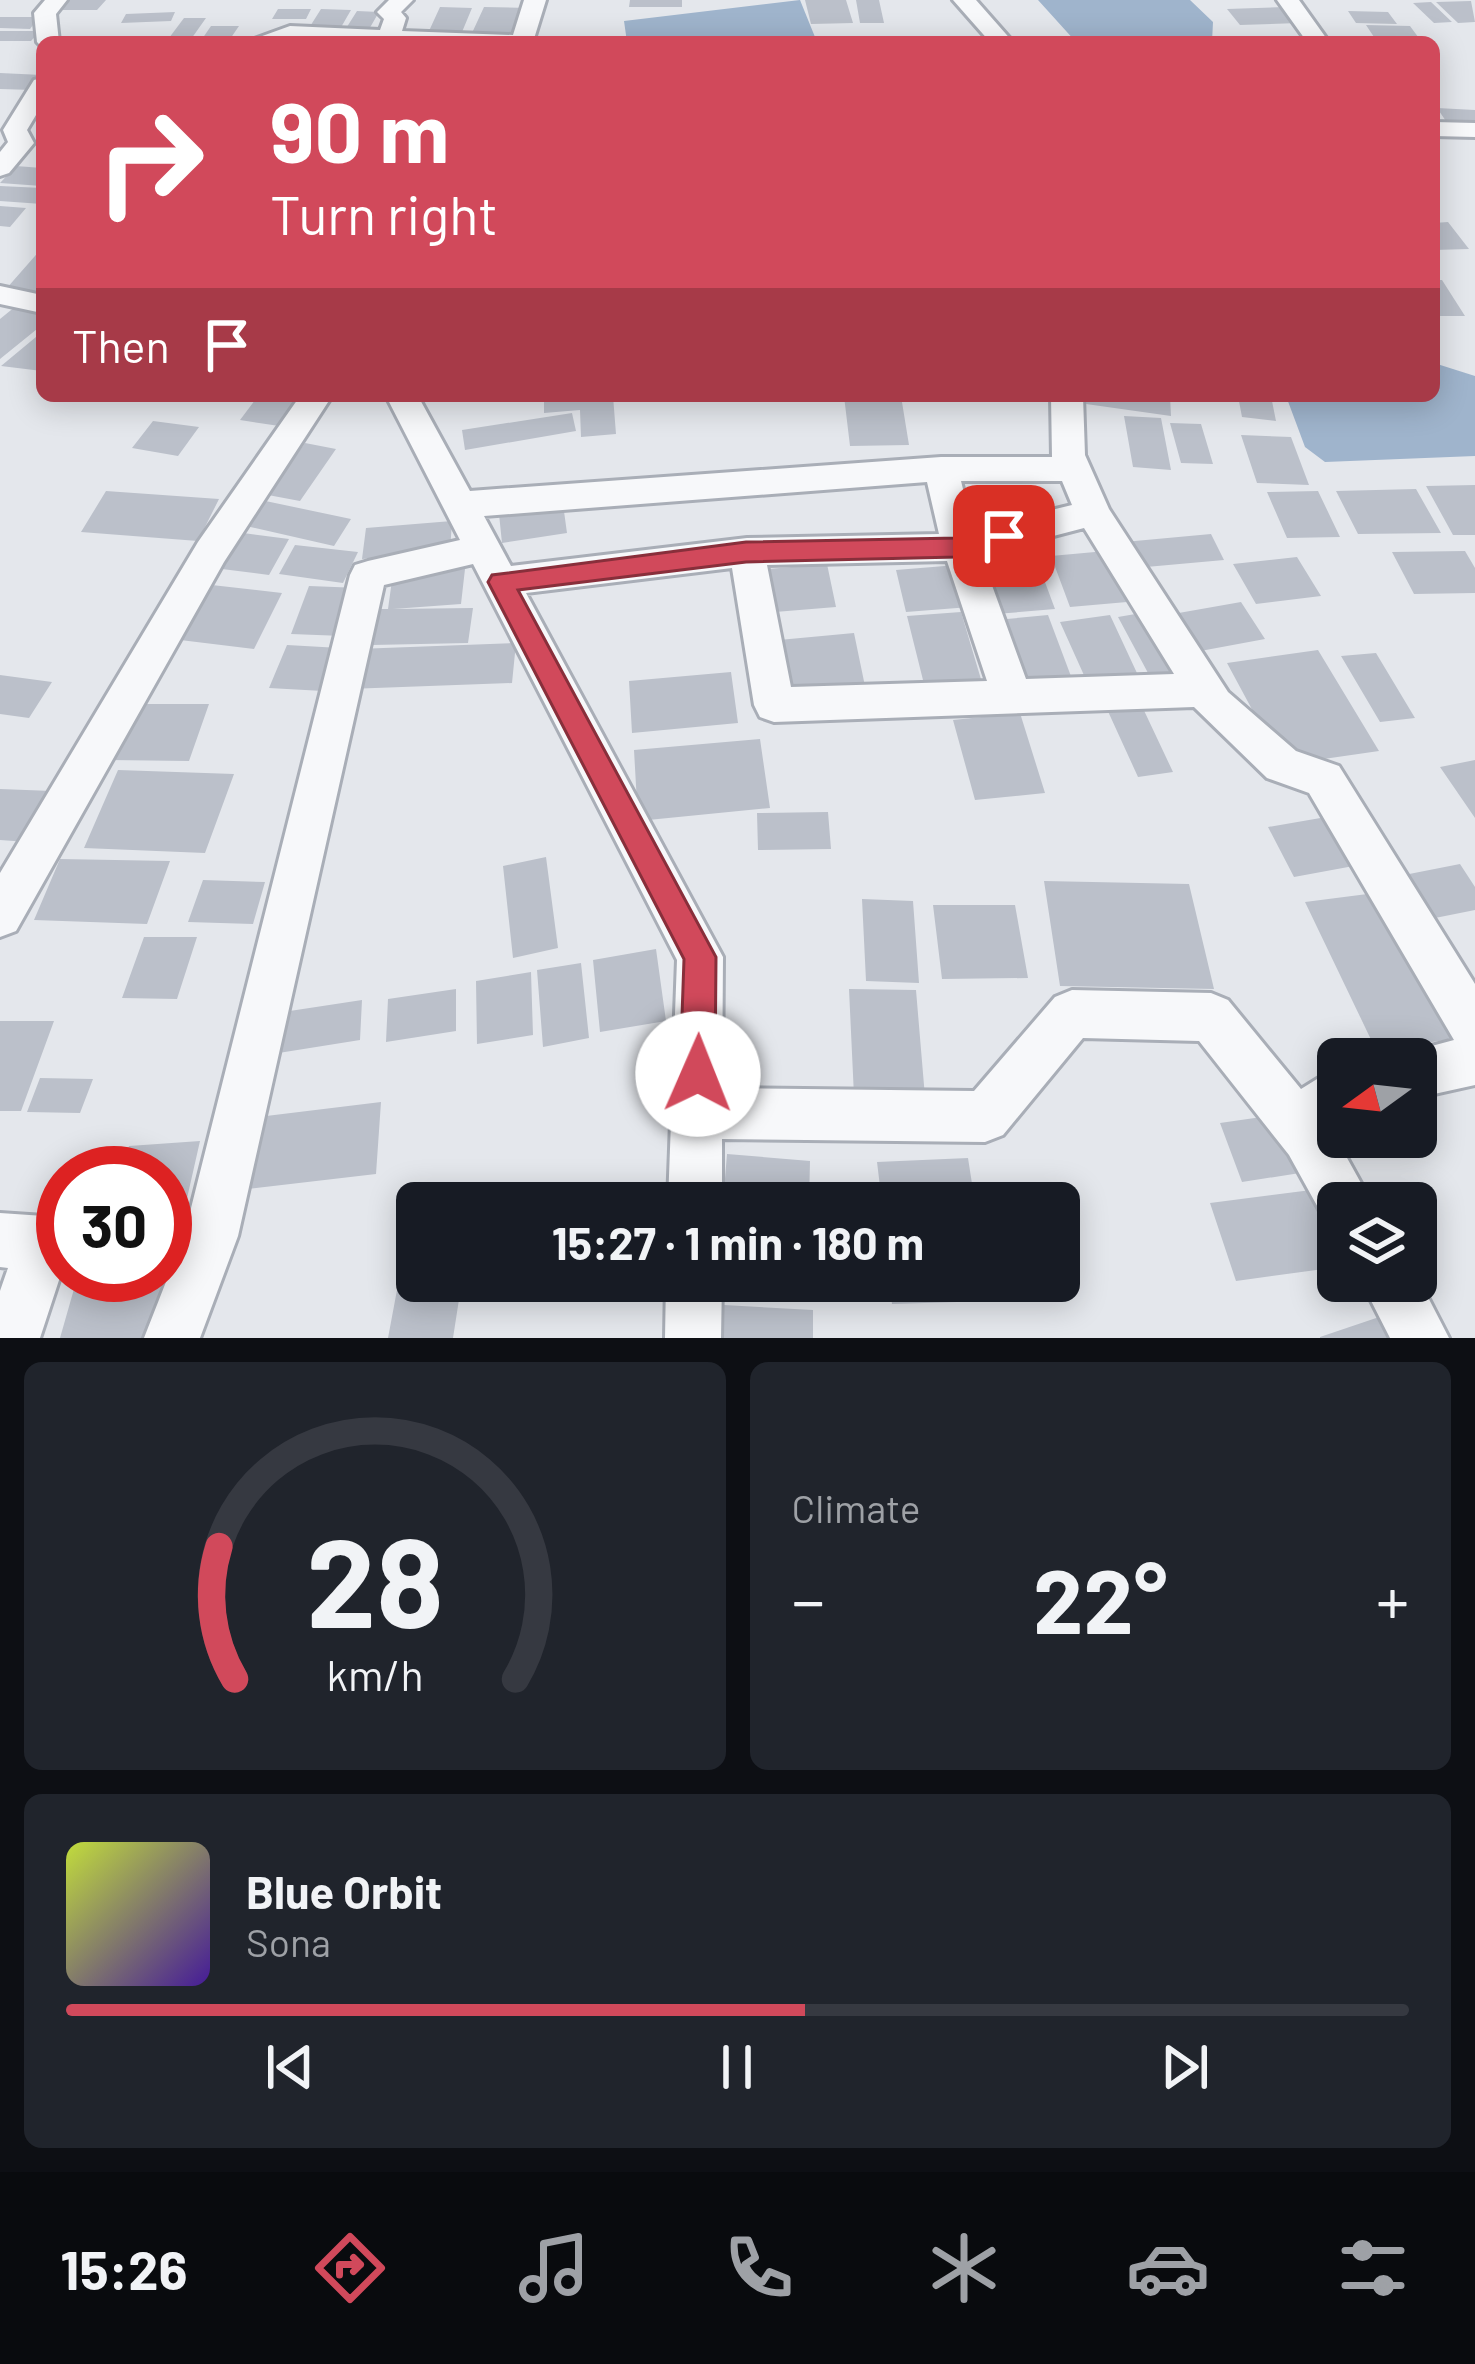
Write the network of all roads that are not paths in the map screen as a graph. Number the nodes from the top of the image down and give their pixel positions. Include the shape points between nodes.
1 (56, 0) edge
2 (402, 0) edge
3 (535, 0) edge
4 (964, 0) edge
5 (1288, 0) edge
6 (389, 35) junction
7 (48, 36) edge
8 (279, 36) edge
9 (407, 36) edge
10 (524, 36) edge
11 (997, 36) edge
12 (1314, 36) edge
13 (36, 93) edge
14 (7, 129) edge
15 (1440, 129) edge
16 (1475, 130) edge
17 (0, 168) edge
18 (0, 295) edge
19 (36, 303) edge
20 (312, 402) edge
21 (405, 402) edge
22 (1067, 402) edge
23 (940, 469) junction
24 (1074, 469) junction
25 (460, 505) junction
26 (1093, 513) junction
27 (960, 547) junction
28 (746, 552) junction
29 (492, 565) junction
30 (1204, 690) junction
31 (1013, 700) junction
32 (0, 915) edge
33 (1475, 1029) edge
34 (1475, 1060) edge
35 (1437, 1068) edge
36 (1317, 1108) edge
37 (697, 1113) junction
38 (1307, 1137) junction
39 (695, 1182) edge
40 (1333, 1182) edge
41 (0, 1240) edge
42 (694, 1302) edge
43 (1401, 1302) edge
44 (12, 1338) edge
45 (172, 1338) edge
46 (693, 1338) edge
47 (1421, 1338) edge

1 - 7 street via 45,14
2 - 6 street via 388,12 395,18
3 - 10 street
4 - 11 street
5 - 12 street
6 - 8 street
6 - 9 street
13 - 14 street
14 - 17 street via 21,143
15 - 16 street
18 - 19 street
20 - 32 street via 211,551
21 - 25 street
22 - 24 street
23 - 24 street
23 - 25 street
23 - 27 street
24 - 26 street
25 - 29 street
26 - 27 street
26 - 30 street
27 - 28 street
27 - 31 street
28 - 29 street
28 - 31 street via 774,705
29 - 37 street via 700,957
29 - 45 street via 368,575 211,1237
30 - 31 street
30 - 33 street via 1282,766 1324,779
34 - 35 street
36 - 38 street via 1298,1123
37 - 38 street via 985,1118 1072,1014 1211,1017
37 - 39 street
38 - 40 street
41 - 44 street via 44,1243
42 - 46 street
43 - 47 street

